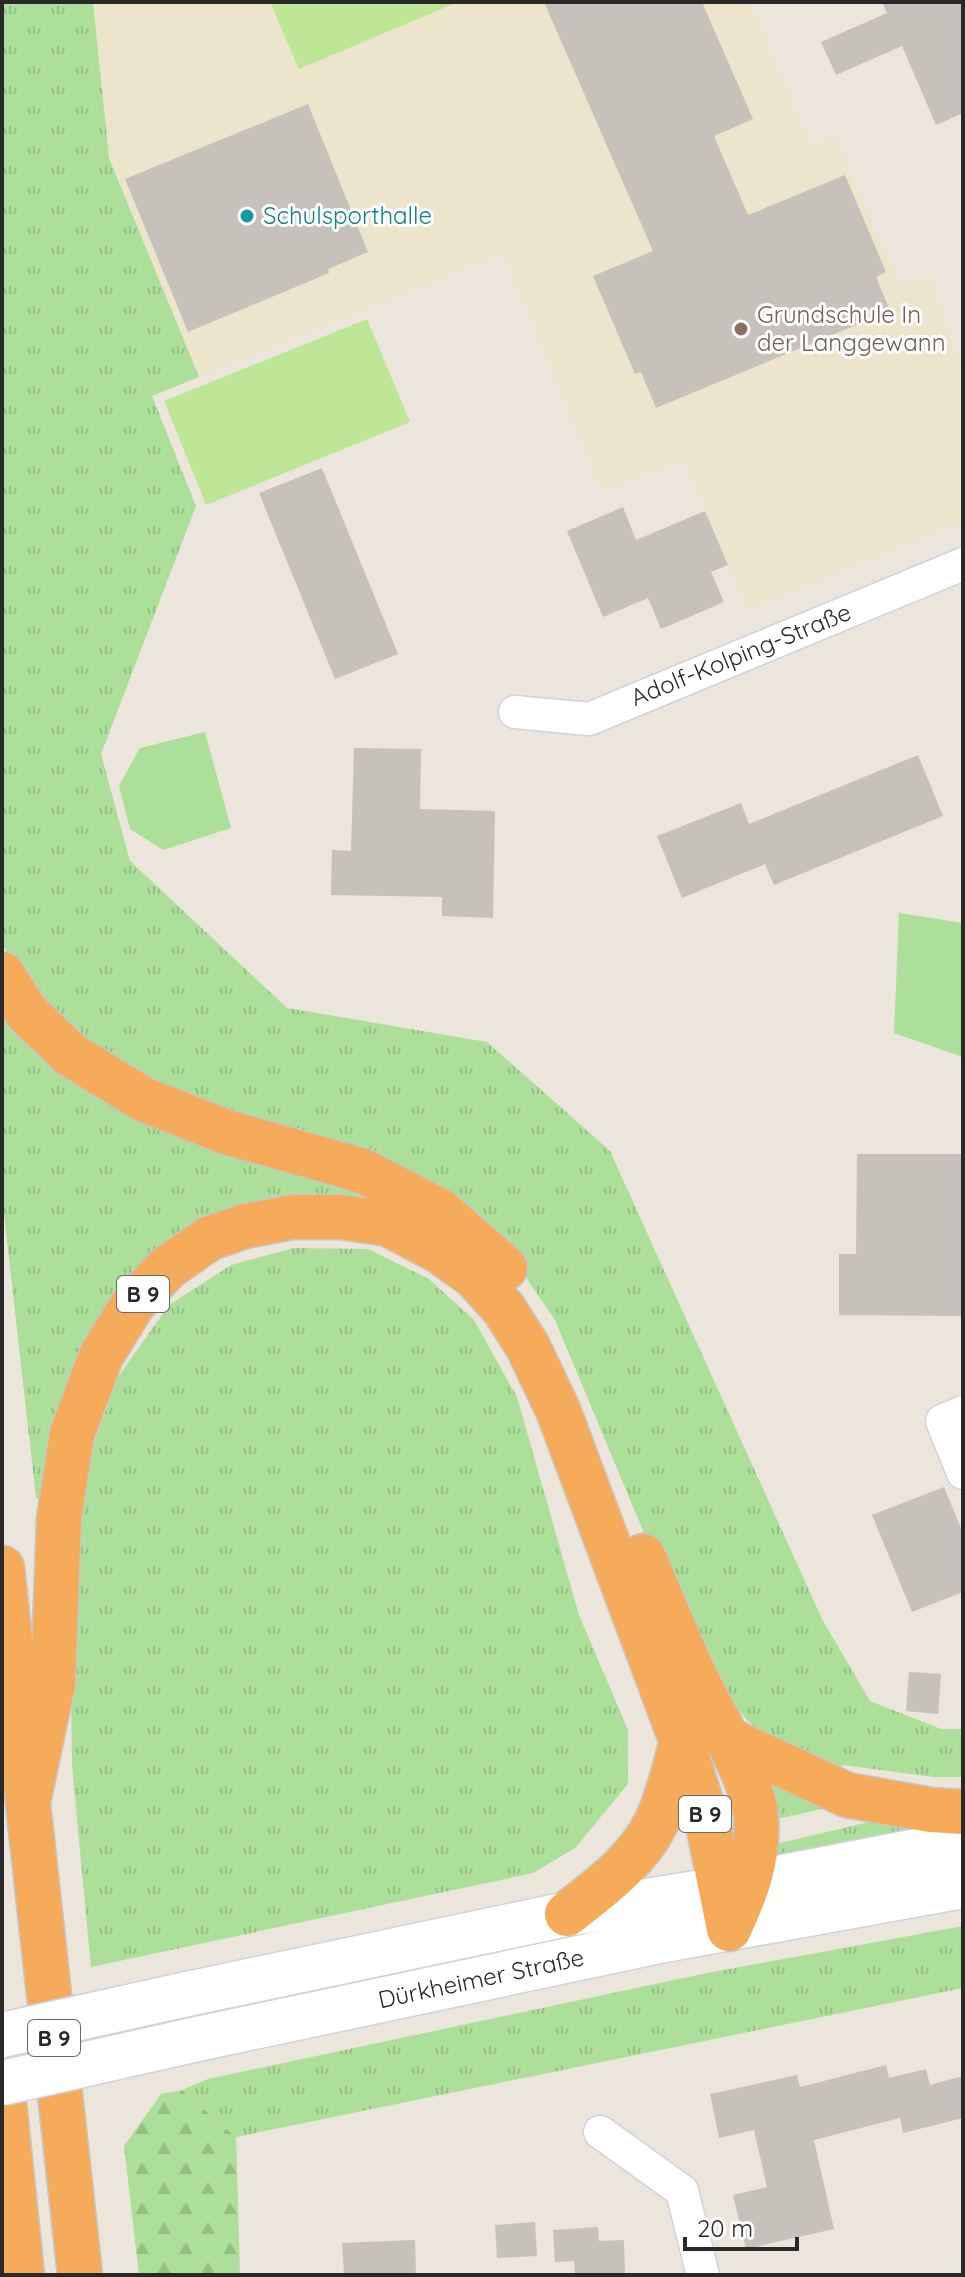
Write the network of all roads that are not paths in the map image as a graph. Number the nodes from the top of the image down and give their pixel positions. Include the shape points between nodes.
1 (963, 564) edge
2 (515, 712) dead end
3 (2, 974) edge
4 (963, 1412) edge
5 (963, 1473) edge
6 (2, 1568) edge
7 (725, 1738) junction
8 (682, 1742) junction
9 (28, 1802) junction
10 (963, 1812) edge
11 (963, 1842) edge
12 (963, 1886) edge
13 (734, 1900) junction
14 (567, 1914) junction
15 (2, 2035) edge
16 (2, 2083) edge
17 (600, 2132) dead end
18 (15, 2198) junction
19 (2, 2240) edge
20 (22, 2275) edge
21 (80, 2275) edge
22 (703, 2275) edge

1 - 2 street, Adolf-Kolping-Straße via 589,719
3 - 7 highway via 27,1013 71,1055 143,1099 226,1132 363,1171 440,1211 507,1269 575,1391 683,1651
4 - 5 street via 942,1421
6 - 9 highway, B 9
7 - 10 highway via 847,1795
7 - 13 highway via 756,1812 756,1835
8 - 9 highway, B 9 via 558,1410 504,1309 474,1276 388,1224 293,1217 210,1238 168,1267 133,1304 101,1356 72,1434 59,1518 53,1683
8 - 13 highway, B 9
8 - 14 highway, B 9 via 662,1809 637,1853
9 - 21 highway, B 9
11 - 13 main road, Dürkheimer Straße
12 - 13 main road, Dürkheimer Straße
13 - 14 main road, Dürkheimer Straße
13 - 16 main road, Dürkheimer Straße, bridge via 659,1941
14 - 15 main road, Dürkheimer Straße, bridge
16 - 18 highway
17 - 22 street via 682,2191
18 - 19 highway
18 - 20 highway

